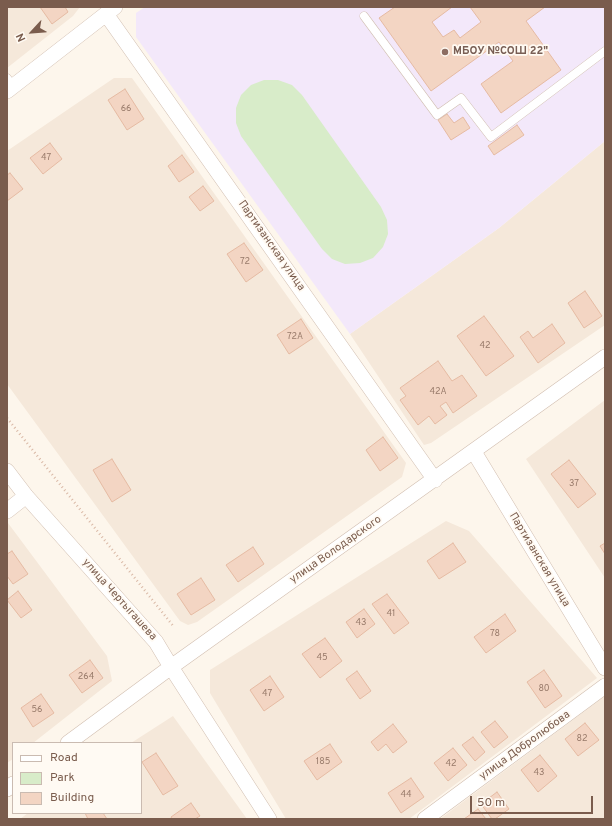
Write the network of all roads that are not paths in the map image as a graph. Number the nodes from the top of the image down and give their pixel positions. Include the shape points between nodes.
1 (111, 10) edge
2 (364, 16) dead end
3 (605, 50) edge
4 (9, 85) edge
5 (605, 358) edge
6 (474, 452) junction
7 (7, 471) edge
8 (435, 480) junction
9 (26, 496) junction
10 (7, 511) edge
11 (171, 667) junction
12 (605, 668) edge
13 (605, 686) edge
14 (69, 742) edge
15 (269, 819) edge
16 (425, 819) edge

1 - 4 street
1 - 8 street, Партизанская улица
2 - 3 lane via 438,115 461,98 491,137
5 - 6 street, улица Володарского
6 - 8 street, улица Володарского
6 - 12 street, Партизанская улица
7 - 9 street, улица Чертыгашева
8 - 11 street, улица Володарского
9 - 10 street
9 - 11 street, улица Чертыгашева via 156,642
11 - 14 street, улица Володарского
11 - 15 street, улица Чертыгашева
13 - 16 street, улица Добролюбова

